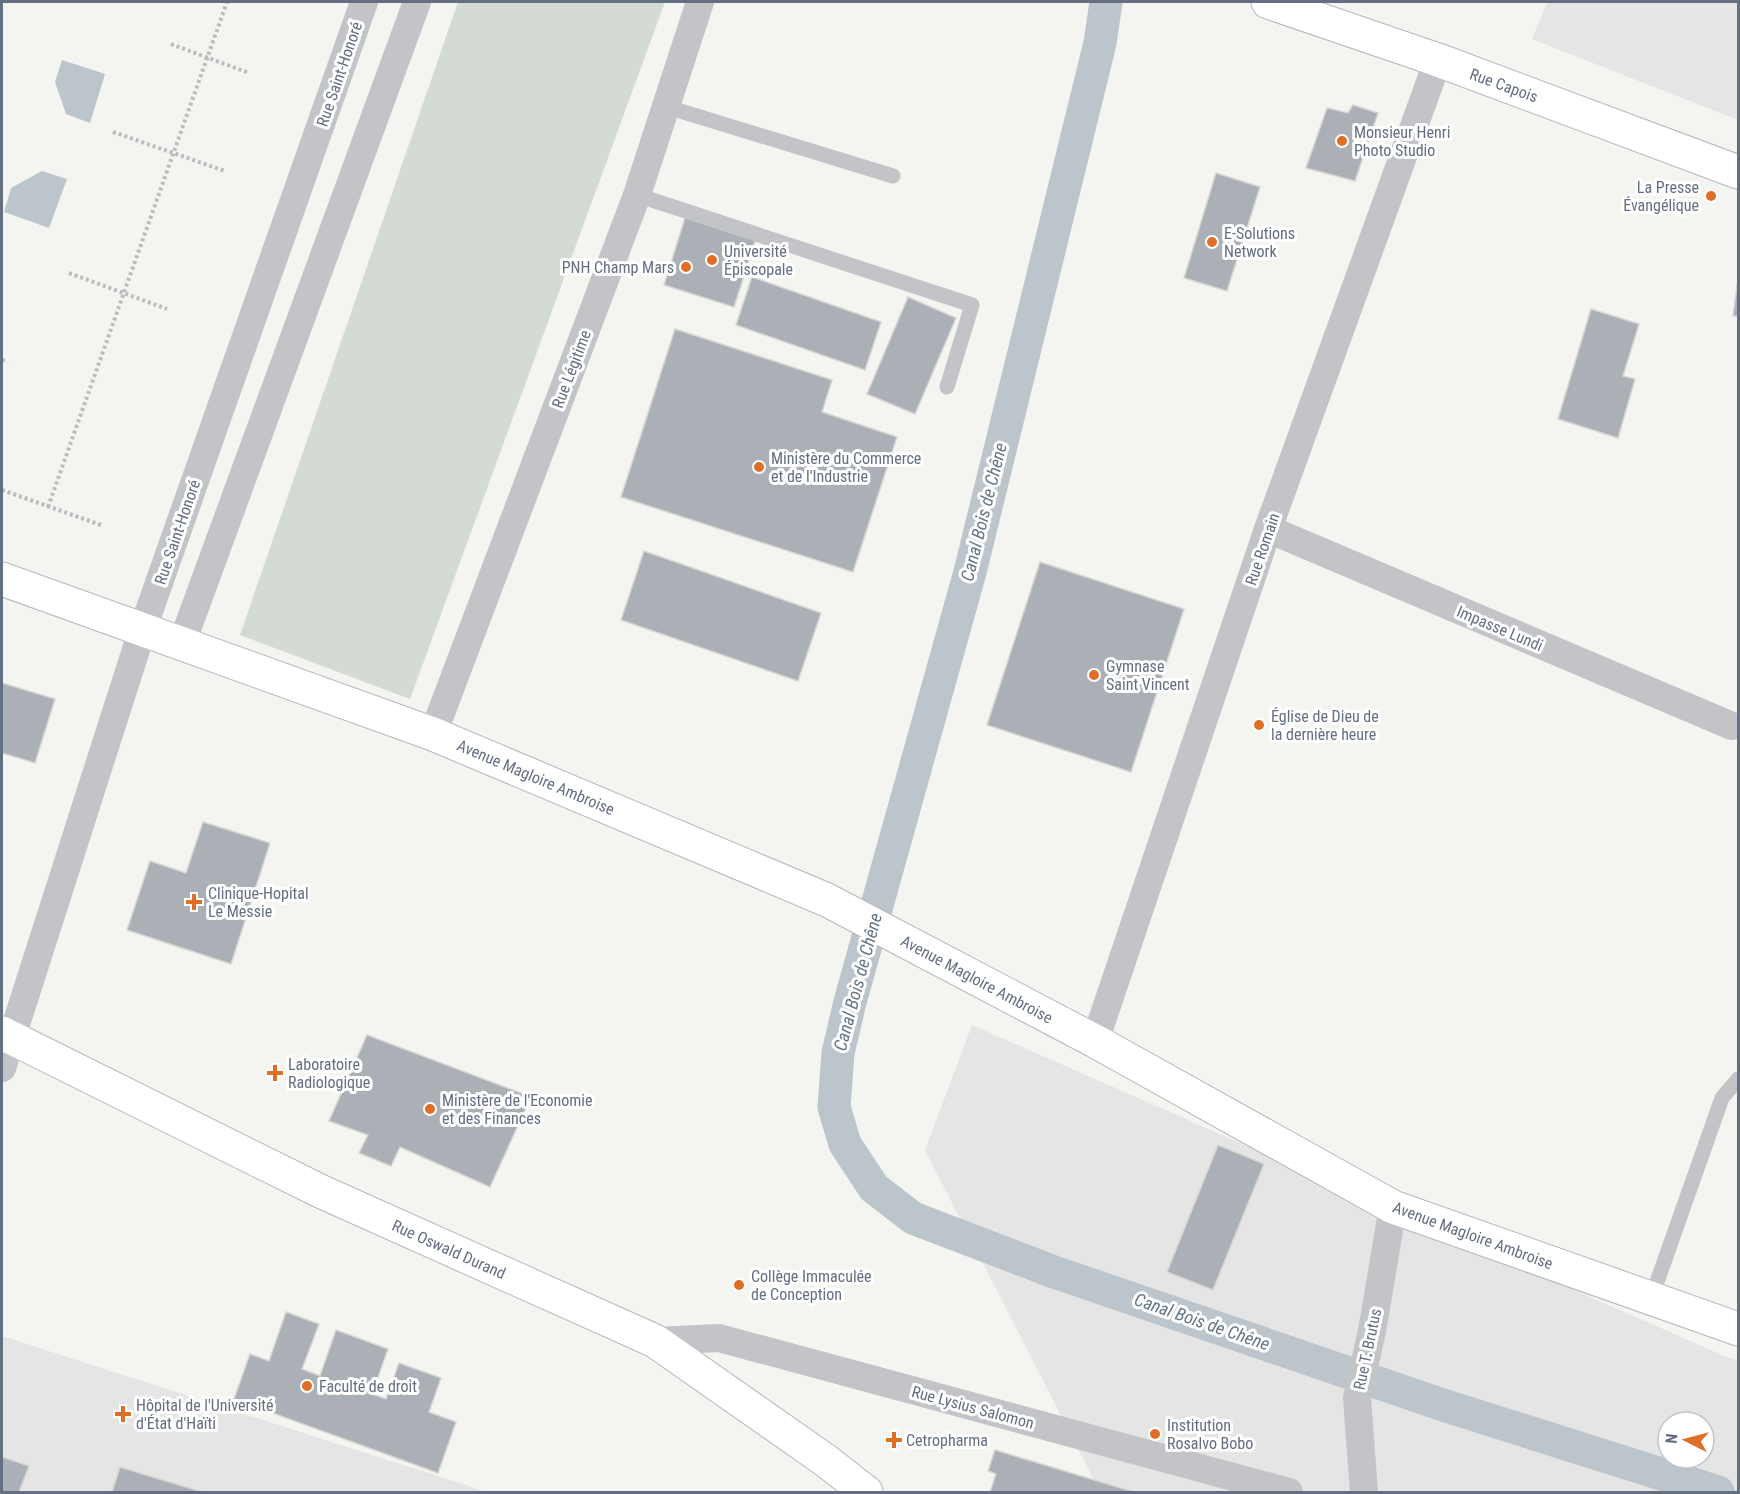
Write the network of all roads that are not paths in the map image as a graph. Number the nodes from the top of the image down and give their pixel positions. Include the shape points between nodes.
1 (364, 2) edge
2 (417, 2) edge
3 (700, 2) edge
4 (1268, 2) edge
5 (1438, 60) junction
6 (664, 106) junction
7 (1738, 172) edge
8 (893, 176) dead end
9 (637, 195) junction
10 (947, 387) dead end
11 (1268, 529) junction
12 (2, 579) edge
13 (142, 631) junction
14 (182, 643) junction
15 (1732, 726) dead end
16 (433, 734) junction
17 (7, 1035) edge
18 (1095, 1041) junction
19 (2, 1068) edge
20 (1738, 1079) edge
21 (1393, 1207) junction
22 (1651, 1299) junction
23 (1738, 1329) edge
24 (655, 1341) junction
25 (866, 1492) edge
26 (1289, 1492) edge
27 (1364, 1492) edge

1 - 13 street, Rue Saint-Honoré
2 - 14 street
3 - 6 street, Rue Légitime
4 - 5 street, Rue Capois
5 - 7 street, Rue Capois
5 - 11 street, Rue Romain
6 - 8 lane
6 - 9 street, Rue Légitime
9 - 10 lane via 972,305
9 - 16 street, Rue Légitime
11 - 15 street, Impasse Lundi
11 - 18 street, Rue Romain
12 - 13 street, Avenue Magloire Ambroise
13 - 14 street, Avenue Magloire Ambroise
13 - 17 street, Rue Saint-Honoré
14 - 16 street, Avenue Magloire Ambroise
16 - 18 street, Avenue Magloire Ambroise via 827,900
17 - 19 street, Rue Saint-Honoré
17 - 24 street, Rue Oswald Durand via 320,1191
18 - 21 street, Avenue Magloire Ambroise
20 - 22 lane via 1722,1098
21 - 22 street, Avenue Magloire Ambroise
21 - 27 street, Rue T. Brutus via 1357,1398
22 - 23 street, Avenue Magloire Ambroise
24 - 25 street, Rue Oswald Durand
24 - 26 street, Rue Lysius Salomon via 719,1338

